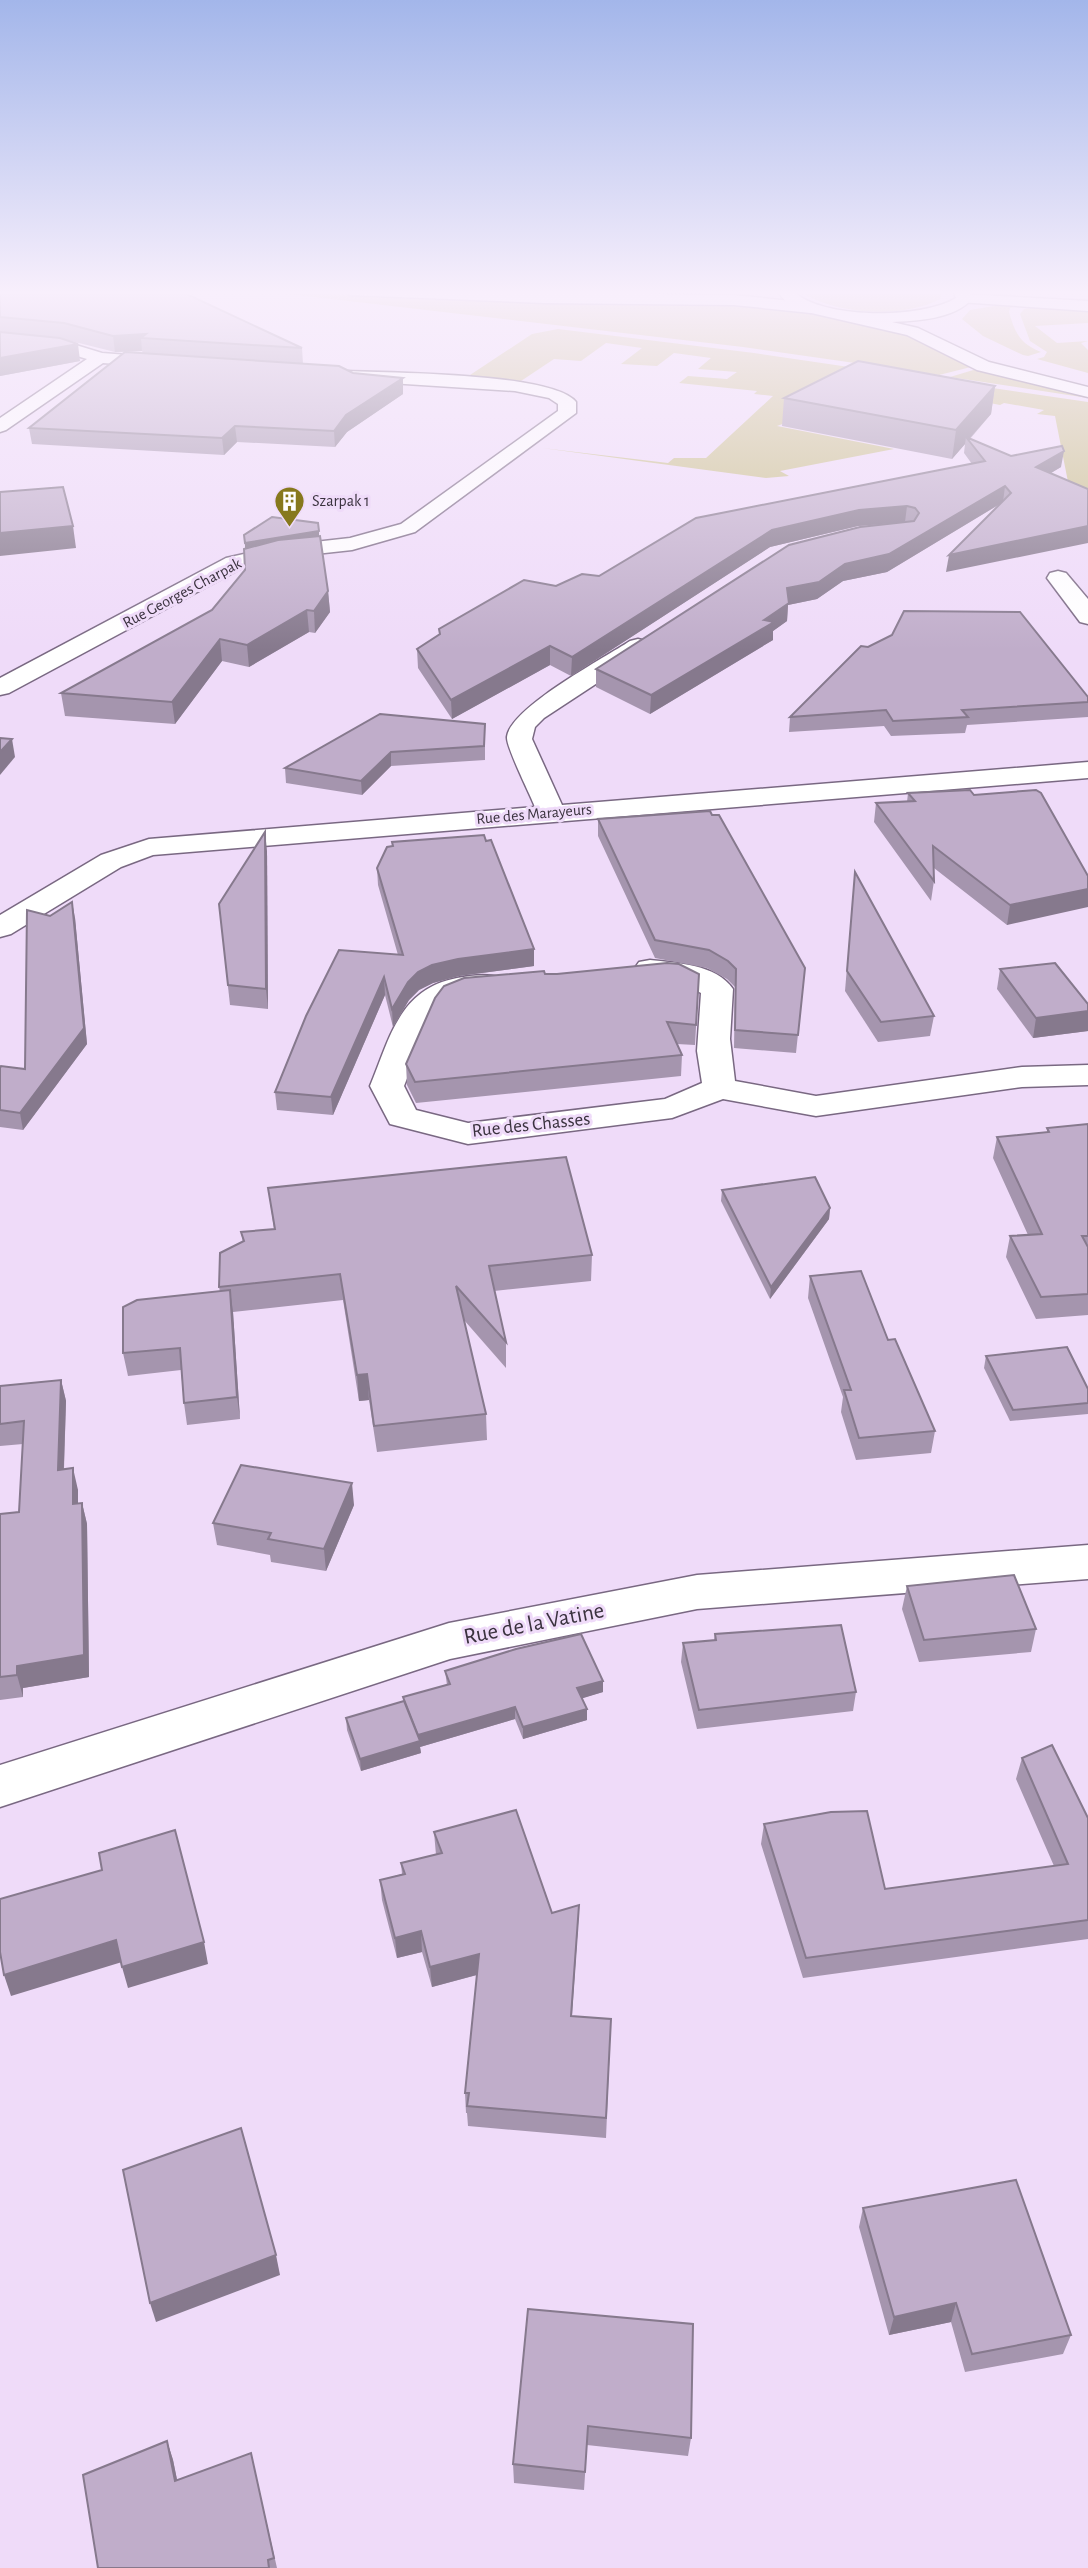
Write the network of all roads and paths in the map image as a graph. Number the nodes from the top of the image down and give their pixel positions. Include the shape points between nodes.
1 (24, 410) edge
2 (567, 410) edge
3 (0, 426) edge
4 (1058, 578) dead end
5 (1088, 617) edge
6 (662, 630) edge
7 (0, 688) edge
8 (1088, 770) edge
9 (551, 812) junction
10 (0, 928) edge
11 (625, 971) edge
12 (523, 980) edge
13 (1088, 1075) edge
14 (720, 1088) junction
15 (1088, 1562) edge
16 (0, 1786) edge

1 - 3 main road
2 - 7 main road, Rue Georges Charpak via 408,528 352,544 279,552 234,563
4 - 5 main road
6 - 9 main road via 523,725 519,738
8 - 9 main road, Rue des Marayeurs
9 - 10 main road, Rue des Marayeurs via 149,847 111,861
11 - 14 main road via 686,974 717,989 714,1069
12 - 14 main road, Rue des Chasses via 459,987 432,997 387,1086 402,1117 468,1133 672,1108
13 - 14 main road via 1023,1077 816,1106
15 - 16 main road, Rue de la Vatine via 697,1592 449,1641

